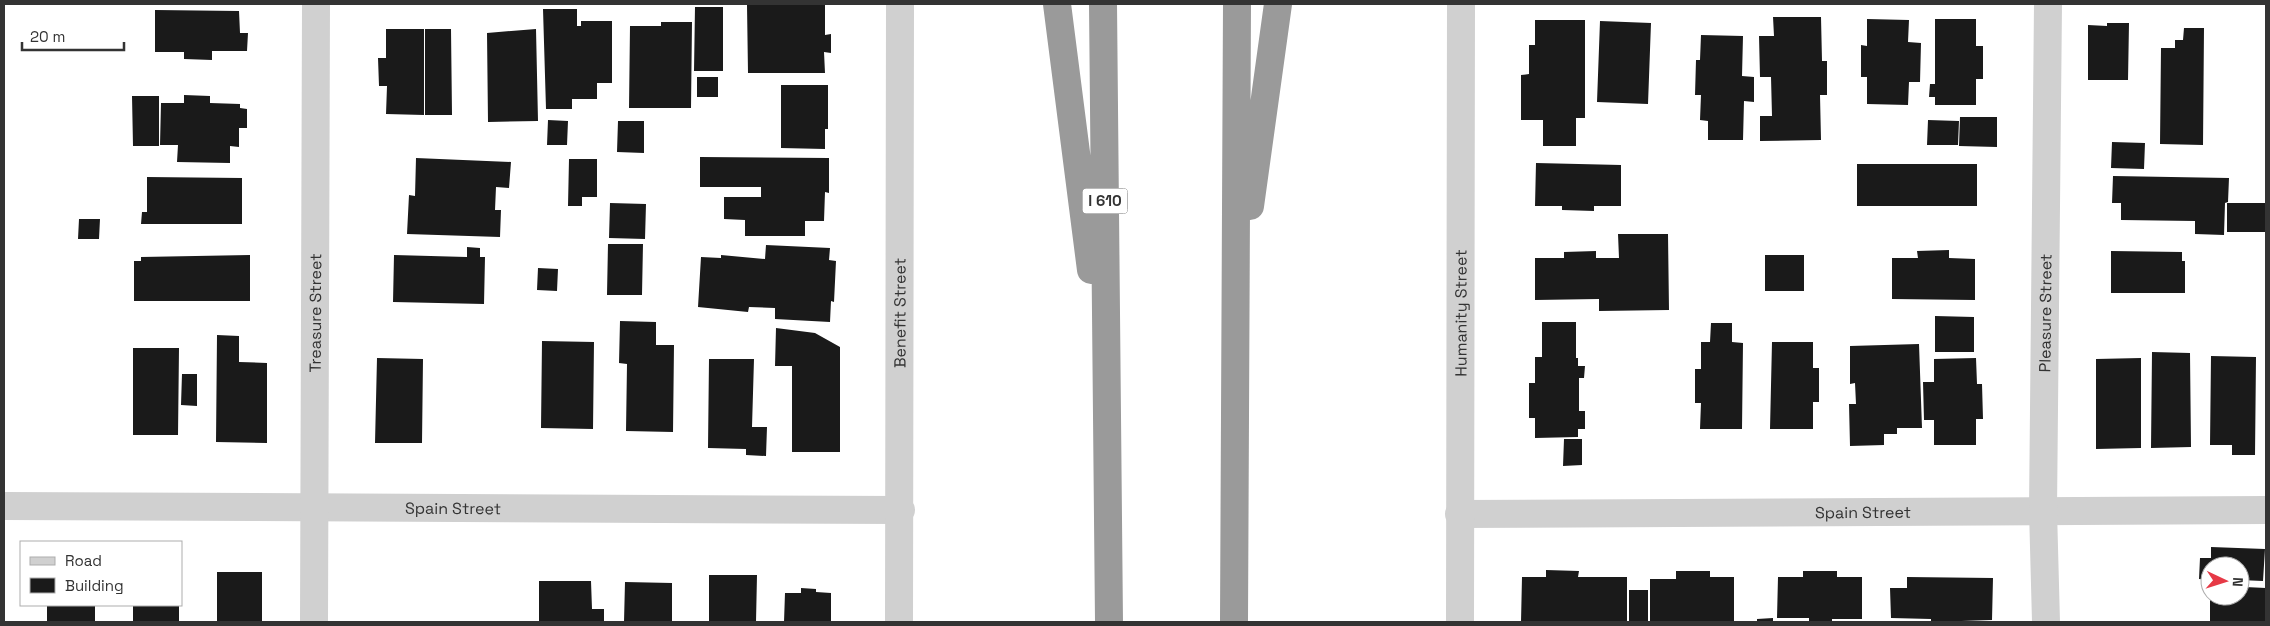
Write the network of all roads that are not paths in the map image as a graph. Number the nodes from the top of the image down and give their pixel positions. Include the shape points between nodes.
1 (316, 4) edge
2 (900, 4) edge
3 (1057, 4) edge
4 (1103, 4) edge
5 (1237, 4) edge
6 (1278, 4) edge
7 (1461, 4) edge
8 (2048, 4) edge
9 (1236, 310) junction
10 (1107, 399) junction
11 (4, 506) edge
12 (315, 509) junction
13 (901, 510) junction
14 (2043, 510) junction
15 (2266, 510) edge
16 (1459, 514) junction
17 (314, 622) edge
18 (899, 622) edge
19 (1108, 622) edge
20 (1234, 622) edge
21 (1460, 622) edge
22 (2046, 622) edge

1 - 12 street, Treasure Street
2 - 13 street, Benefit Street
3 - 10 highway
4 - 10 highway, I 610
5 - 9 highway
6 - 9 highway
7 - 16 street, Humanity Street
8 - 14 street, Pleasure Street
9 - 20 highway
10 - 19 highway, I 610
11 - 12 street, Spain Street
12 - 13 street, Spain Street
12 - 17 street, Treasure Street
13 - 18 street, Benefit Street
14 - 15 street, Spain Street
14 - 16 street, Spain Street
14 - 22 street, Pleasure Street
16 - 21 street, Humanity Street

